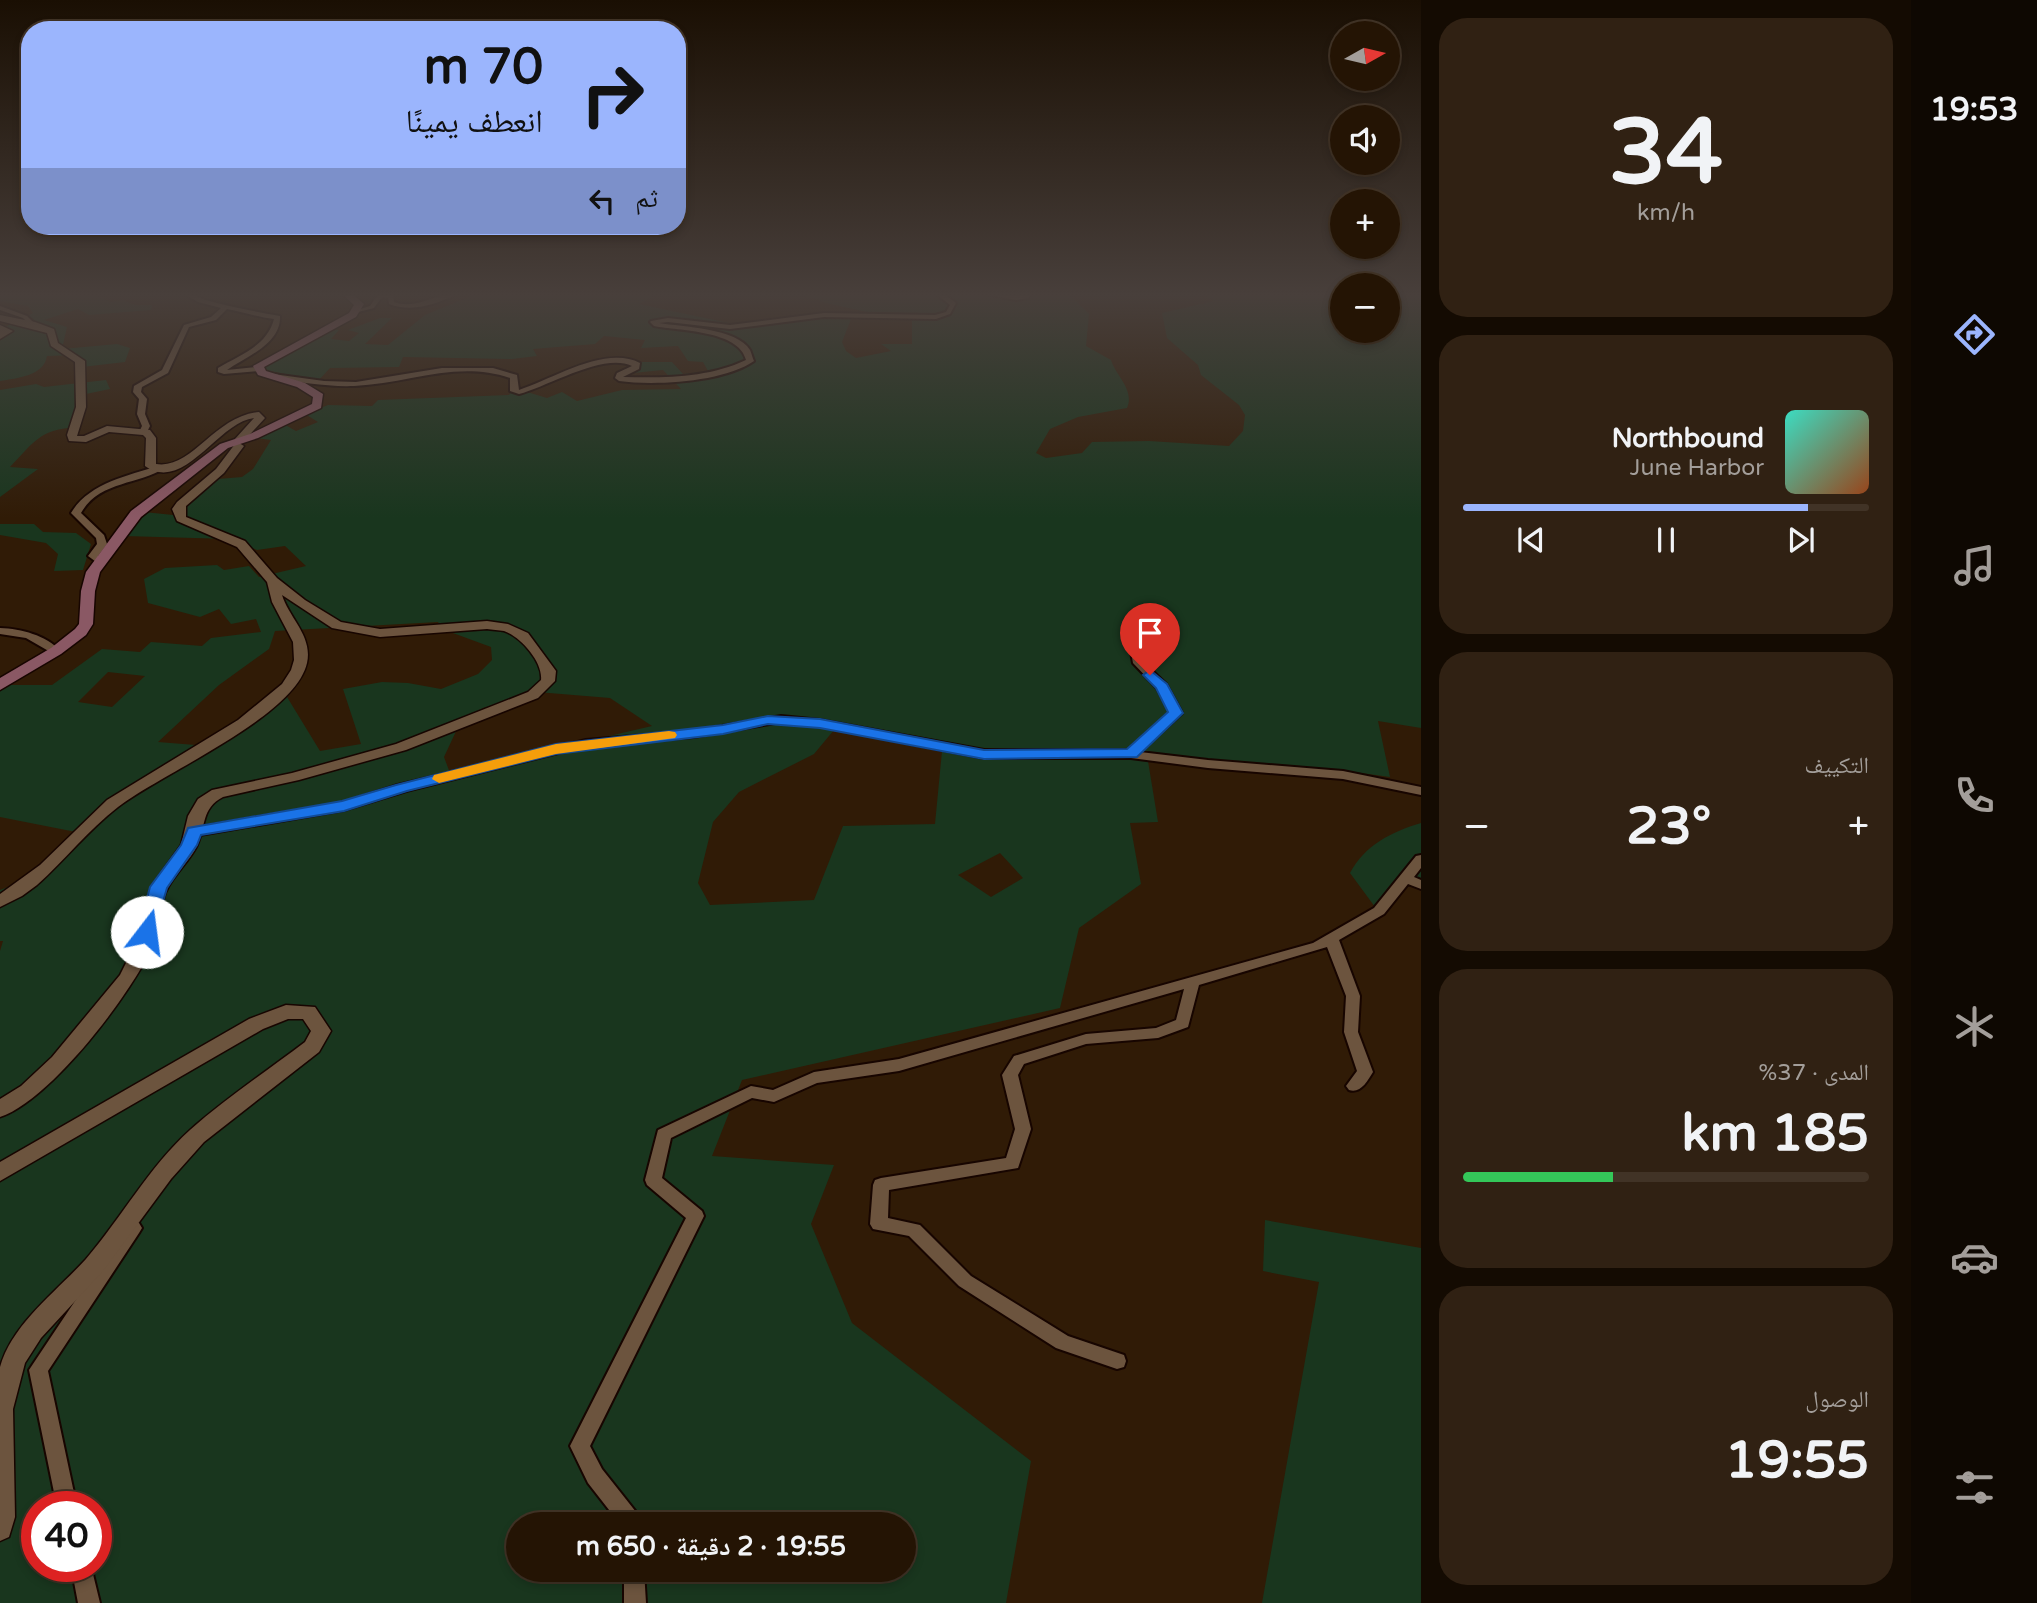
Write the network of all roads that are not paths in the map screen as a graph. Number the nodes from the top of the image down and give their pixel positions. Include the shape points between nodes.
1 (80, 368) edge
2 (167, 368) edge
3 (224, 368) edge
4 (583, 368) edge
5 (634, 368) edge
6 (735, 368) edge
7 (257, 369) joint
8 (272, 376) junction
9 (143, 432) junction
10 (242, 441) junction
11 (161, 468) junction
12 (99, 561) junction
13 (272, 581) junction
14 (0, 631) edge
15 (1133, 636) dead end
16 (56, 651) junction
17 (0, 685) edge
18 (1131, 754) junction
19 (1421, 791) edge
20 (194, 832) junction
21 (1421, 859) edge
22 (1405, 878) junction
23 (1421, 885) edge
24 (0, 901) edge
25 (1331, 938) junction
26 (1193, 981) junction
27 (1354, 1086) dead end
28 (0, 1109) edge
29 (0, 1172) edge
30 (129, 1219) junction
31 (1118, 1361) dead end
32 (64, 1491) edge
33 (624, 1512) edge
34 (0, 1528) edge
35 (84, 1582) edge
36 (634, 1582) edge
37 (89, 1603) edge
38 (635, 1603) edge

1 - 9 street via 81,407 73,439 86,439 107,429
2 - 9 street via 138,386 146,426
3 - 7 street via 221,370
4 - 8 street via 519,392 514,391 512,375 493,370 431,370 355,384
5 - 6 street via 619,378 696,375
7 - 8 main road
8 - 10 main road via 311,389 320,401 309,411
9 - 11 street via 151,438 150,466
10 - 11 street via 259,415 239,419 189,458
10 - 12 main road via 224,446 136,514
10 - 13 street via 220,471 181,504 178,514 241,544
11 - 12 street via 112,485 79,506 76,513 101,537 102,544 93,556
12 - 16 main road via 88,591 86,624
13 - 20 street via 326,620 350,629 396,633 487,625 508,628 523,636 546,664 548,681 533,695 401,747 218,793 202,803
13 - 24 street via 301,643 299,670 292,683 201,749 113,802 40,873
14 - 16 street via 34,636
15 - 18 street via 1138,663 1162,687 1176,713
16 - 17 main road
18 - 19 street via 1343,775
18 - 20 street via 984,754 820,723 768,720 713,731 586,743 344,806
20 - 28 street via 159,887 146,941 127,978 59,1062
21 - 22 street
22 - 23 street
22 - 25 street via 1379,911
25 - 26 street via 1318,946
25 - 27 street via 1353,996 1351,1031 1365,1072
26 - 31 street via 1183,1023 1158,1033 1086,1039 1019,1060 1010,1075 1023,1129 1012,1163 881,1185 879,1224 914,1230 965,1281 1062,1342
26 - 33 street via 899,1065 814,1078 774,1096 751,1092 664,1134 653,1180 696,1216 580,1446 595,1476
29 - 30 street via 256,1024 286,1012 308,1012 321,1031 312,1047 197,1136
30 - 32 street via 134,1228 38,1370
30 - 34 street via 14,1359 1,1409
35 - 37 street
36 - 38 street

